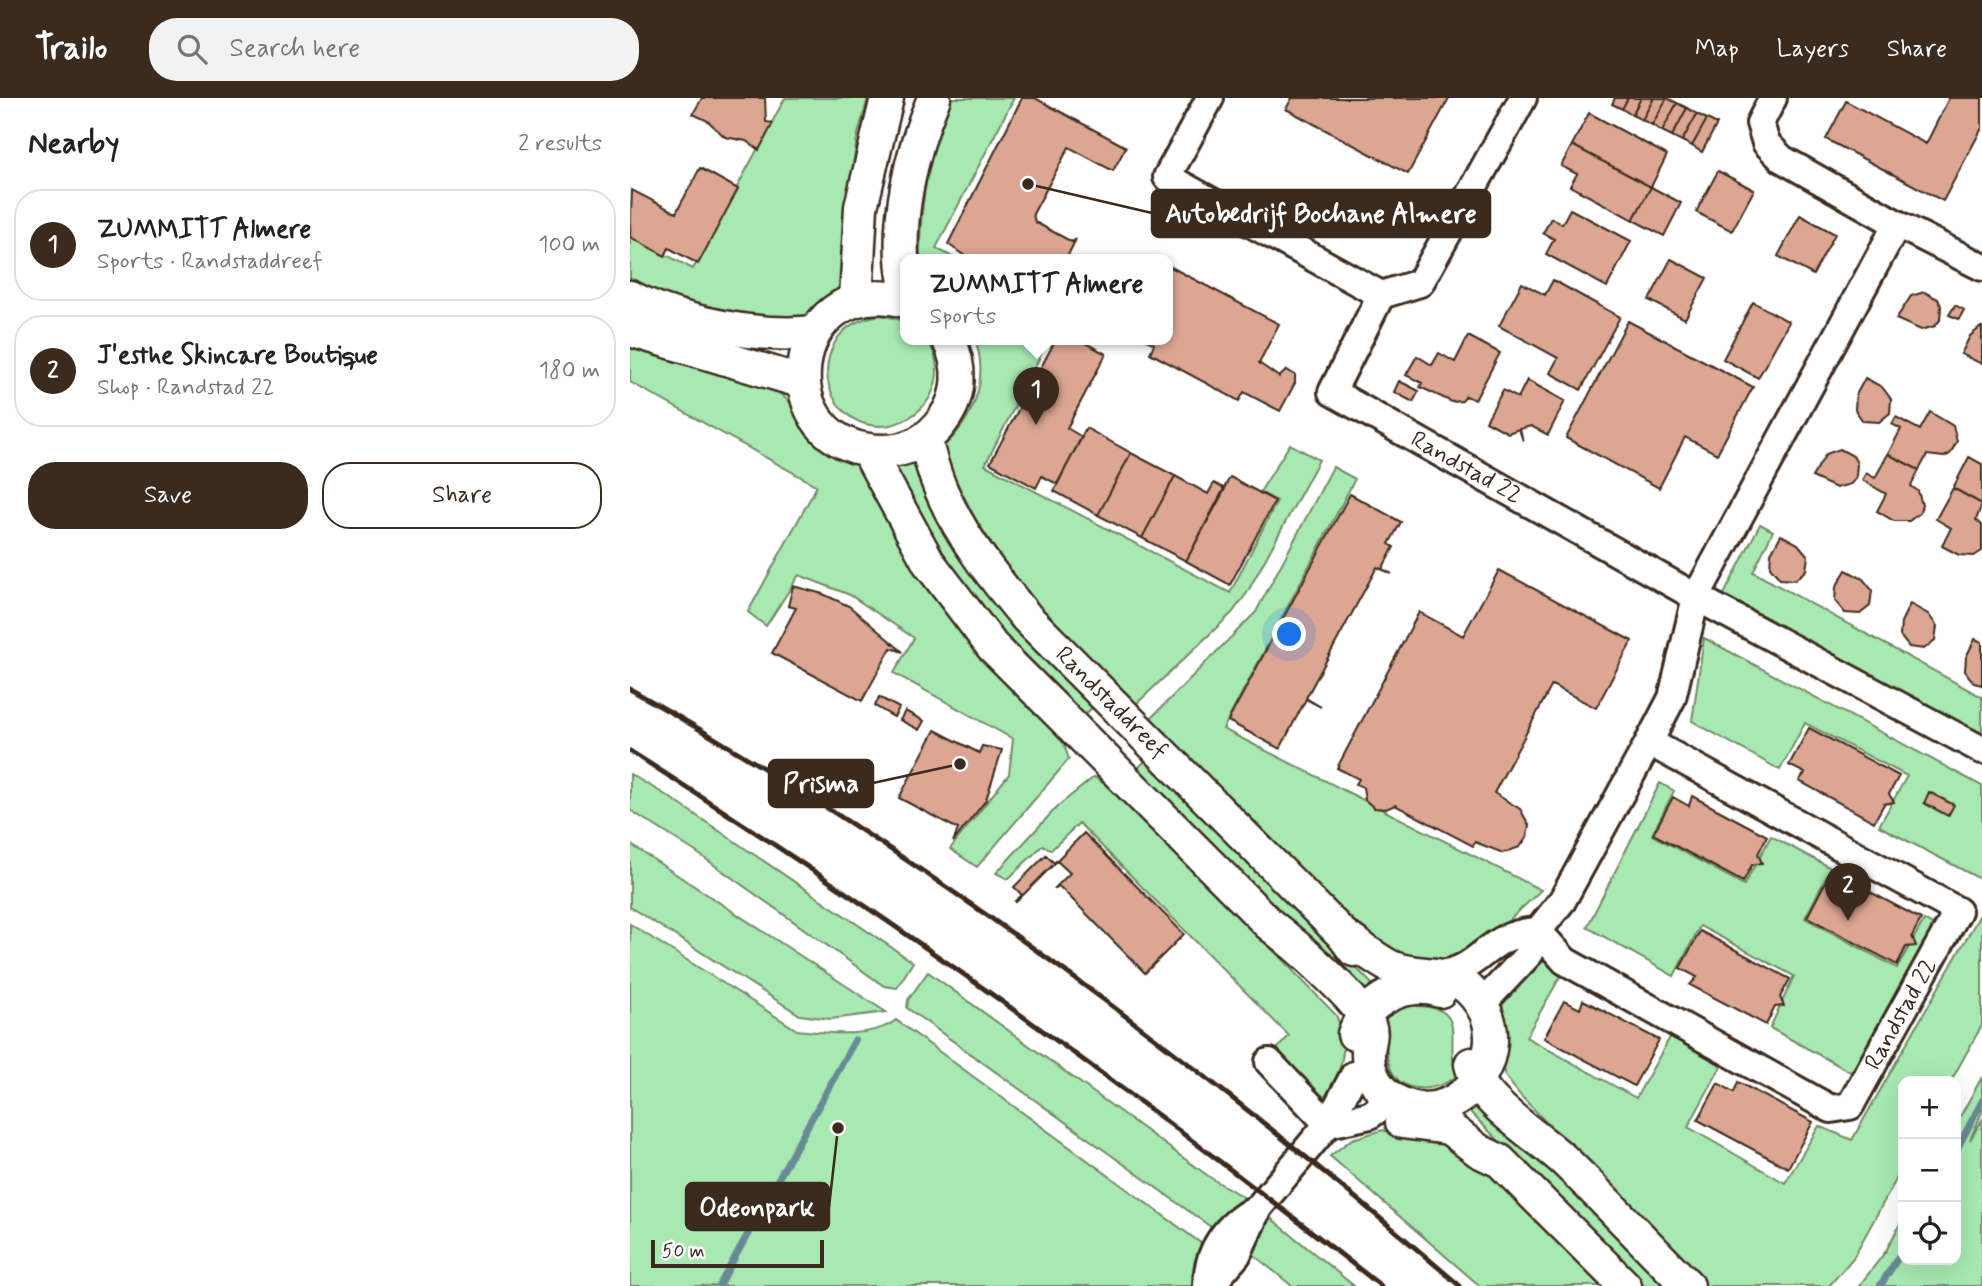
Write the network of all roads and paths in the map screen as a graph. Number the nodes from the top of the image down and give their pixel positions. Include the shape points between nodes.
1 (887, 98) edge
2 (934, 98) edge
3 (1210, 98) edge
4 (1523, 98) edge
5 (1773, 98) edge
6 (1897, 224) junction
7 (902, 254) edge
8 (1982, 267) edge
9 (1381, 295) junction
10 (630, 297) edge
11 (856, 300) junction
12 (900, 300) edge
13 (630, 330) edge
14 (814, 332) junction
15 (951, 345) edge
16 (803, 382) junction
17 (925, 440) junction
18 (867, 451) junction
19 (1696, 597) junction
20 (1649, 741) junction
21 (1982, 750) edge
22 (1538, 931) junction
23 (1442, 987) junction
24 (1360, 1023) junction
25 (1269, 1062) dead end
26 (1482, 1072) junction
27 (1354, 1075) junction
28 (1386, 1105) junction
29 (1434, 1115) junction
30 (1328, 1124) junction
31 (1209, 1286) edge
32 (1625, 1286) edge
33 (1688, 1286) edge

1 - 11 main road via 861,207
2 - 7 main road via 908,183
3 - 9 street via 1167,177
4 - 9 street via 1420,284
5 - 6 street via 1760,123 1766,143 1782,159
6 - 8 street
6 - 19 street
9 - 19 street, Randstad 22 via 1332,392
10 - 14 main road via 652,309 720,325 784,335
11 - 12 main road via 888,296
11 - 14 main road via 837,309
13 - 16 main road
14 - 16 main road via 804,356
15 - 17 main road via 958,379 954,401
16 - 18 main road via 818,421 833,436
17 - 18 main road via 892,451
17 - 23 main road, Randstaddreef via 942,492 988,572 1027,618 1343,935 1390,966
18 - 24 main road, Randstaddreef via 929,563 992,646 1269,924 1284,952 1352,1023
19 - 20 street via 1672,698
19 - 21 street, Randstad 22
20 - 22 street via 1562,901
20 - 22 street, Randstad 22 via 1958,911 1850,1106 1831,1109 1634,1000 1566,961
22 - 23 street via 1508,934
22 - 23 street via 1530,953
23 - 24 main road via 1378,1002
23 - 26 main road via 1490,1031
24 - 27 main road via 1351,1053
24 - 28 main road via 1371,1032 1372,1075
25 - 30 street
26 - 29 main road via 1461,1097
26 - 33 main road via 1526,1130 1558,1154
27 - 28 main road via 1364,1094
27 - 30 street
28 - 29 main road via 1399,1122
28 - 30 street via 1370,1115
29 - 32 main road via 1479,1151 1500,1161
30 - 31 street via 1258,1208 1237,1255

